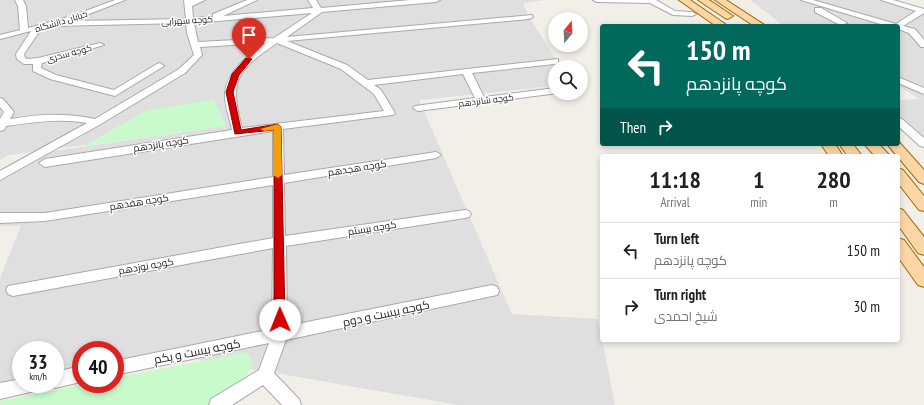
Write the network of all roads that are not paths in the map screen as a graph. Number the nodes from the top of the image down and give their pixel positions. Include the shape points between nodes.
1 (19, 0) edge
2 (121, 0) edge
3 (201, 0) edge
4 (253, 0) edge
5 (312, 0) edge
6 (436, 0) edge
7 (597, 0) edge
8 (703, 0) edge
9 (720, 0) edge
10 (799, 0) edge
11 (804, 0) edge
12 (885, 0) edge
13 (417, 1) edge
14 (614, 1) edge
15 (679, 1) edge
16 (188, 2) edge
17 (319, 10) junction
18 (923, 11) edge
19 (692, 14) junction
20 (854, 14) junction
21 (528, 17) dead end
22 (208, 20) junction
23 (189, 22) junction
24 (55, 24) junction
25 (705, 24) edge
26 (719, 24) edge
27 (742, 24) edge
28 (759, 24) edge
29 (844, 24) edge
30 (890, 24) edge
31 (900, 24) edge
32 (900, 27) edge
33 (37, 29) junction
34 (912, 31) junction
35 (24, 32) junction
36 (924, 35) edge
37 (0, 37) edge
38 (276, 40) junction
39 (100, 45) dead end
40 (196, 45) junction
41 (924, 45) edge
42 (38, 61) junction
43 (548, 62) edge
44 (160, 66) dead end
45 (466, 71) junction
46 (900, 81) edge
47 (366, 83) junction
48 (924, 91) edge
49 (548, 92) edge
50 (0, 101) edge
51 (481, 101) junction
52 (418, 108) dead end
53 (98, 122) junction
54 (900, 123) edge
55 (1, 125) edge
56 (278, 127) junction
57 (238, 132) junction
58 (924, 144) edge
59 (873, 146) edge
60 (895, 146) edge
61 (881, 154) edge
62 (436, 155) dead end
63 (45, 163) dead end
64 (0, 176) edge
65 (900, 176) edge
66 (924, 179) edge
67 (278, 180) junction
68 (924, 206) edge
69 (466, 214) dead end
70 (900, 217) edge
71 (0, 218) edge
72 (278, 242) junction
73 (900, 247) edge
74 (924, 249) edge
75 (924, 280) edge
76 (13, 290) dead end
77 (492, 291) dead end
78 (280, 335) junction
79 (124, 366) edge
80 (264, 375) junction
81 (12, 388) edge
82 (0, 391) edge
83 (217, 405) edge
84 (293, 405) edge

1 - 35 street via 22,6
2 - 24 street, خیابان دانشگاه
3 - 16 street
4 - 22 street
5 - 17 street
6 - 13 street, کوچه سهرابی
7 - 14 street
8 - 27 main road
9 - 28 main road
10 - 29 street
11 - 20 street
12 - 18 street
13 - 17 street, کوچه سهرابی
14 - 19 street via 652,1 673,13
15 - 19 main road
15 - 26 main road
16 - 23 street
17 - 22 street, کوچه سهرابی
17 - 38 street
18 - 31 street
19 - 25 main road
20 - 29 street
20 - 30 street
21 - 38 street
22 - 23 street, کوچه سهرابی
23 - 24 street, کوچه سهرابی
23 - 40 street
24 - 33 street, خیابان دانشگاه
32 - 34 street
33 - 35 street, خیابان دانشگاه
33 - 42 street via 20,54 21,59 27,62
34 - 36 street
34 - 41 street
35 - 37 street, خیابان دانشگاه
38 - 40 street
38 - 47 street via 344,67
38 - 57 street via 249,59 236,74 230,92
39 - 42 street, کوچه سحری
40 - 53 street via 198,55 182,71
42 - 44 street via 36,69 52,78 115,93
43 - 45 street
45 - 47 street
45 - 51 street
46 - 48 street
47 - 56 street via 378,92 390,113
49 - 51 street, کوچه شانزدهم
50 - 55 street via 9,112
51 - 52 street, کوچه شانزدهم
53 - 55 street via 70,117 31,119
53 - 64 street
54 - 58 street
56 - 57 street, کوچه پانزدهم
56 - 67 street
57 - 63 street, کوچه پانزدهم
59 - 61 main road
60 - 66 main road
62 - 67 street, کوچه هجدهم
65 - 68 main road
67 - 71 street, کوچه هفدهم via 45,217
67 - 72 street
69 - 72 street, کوچه بیستم
70 - 74 main road
72 - 76 street, کوچه نوزدهم
72 - 78 street
73 - 75 main road
77 - 78 street, کوچه بیست و دوم
78 - 79 street, کوچه بیست و یکم
78 - 80 street
80 - 83 street
80 - 84 street
81 - 82 street

